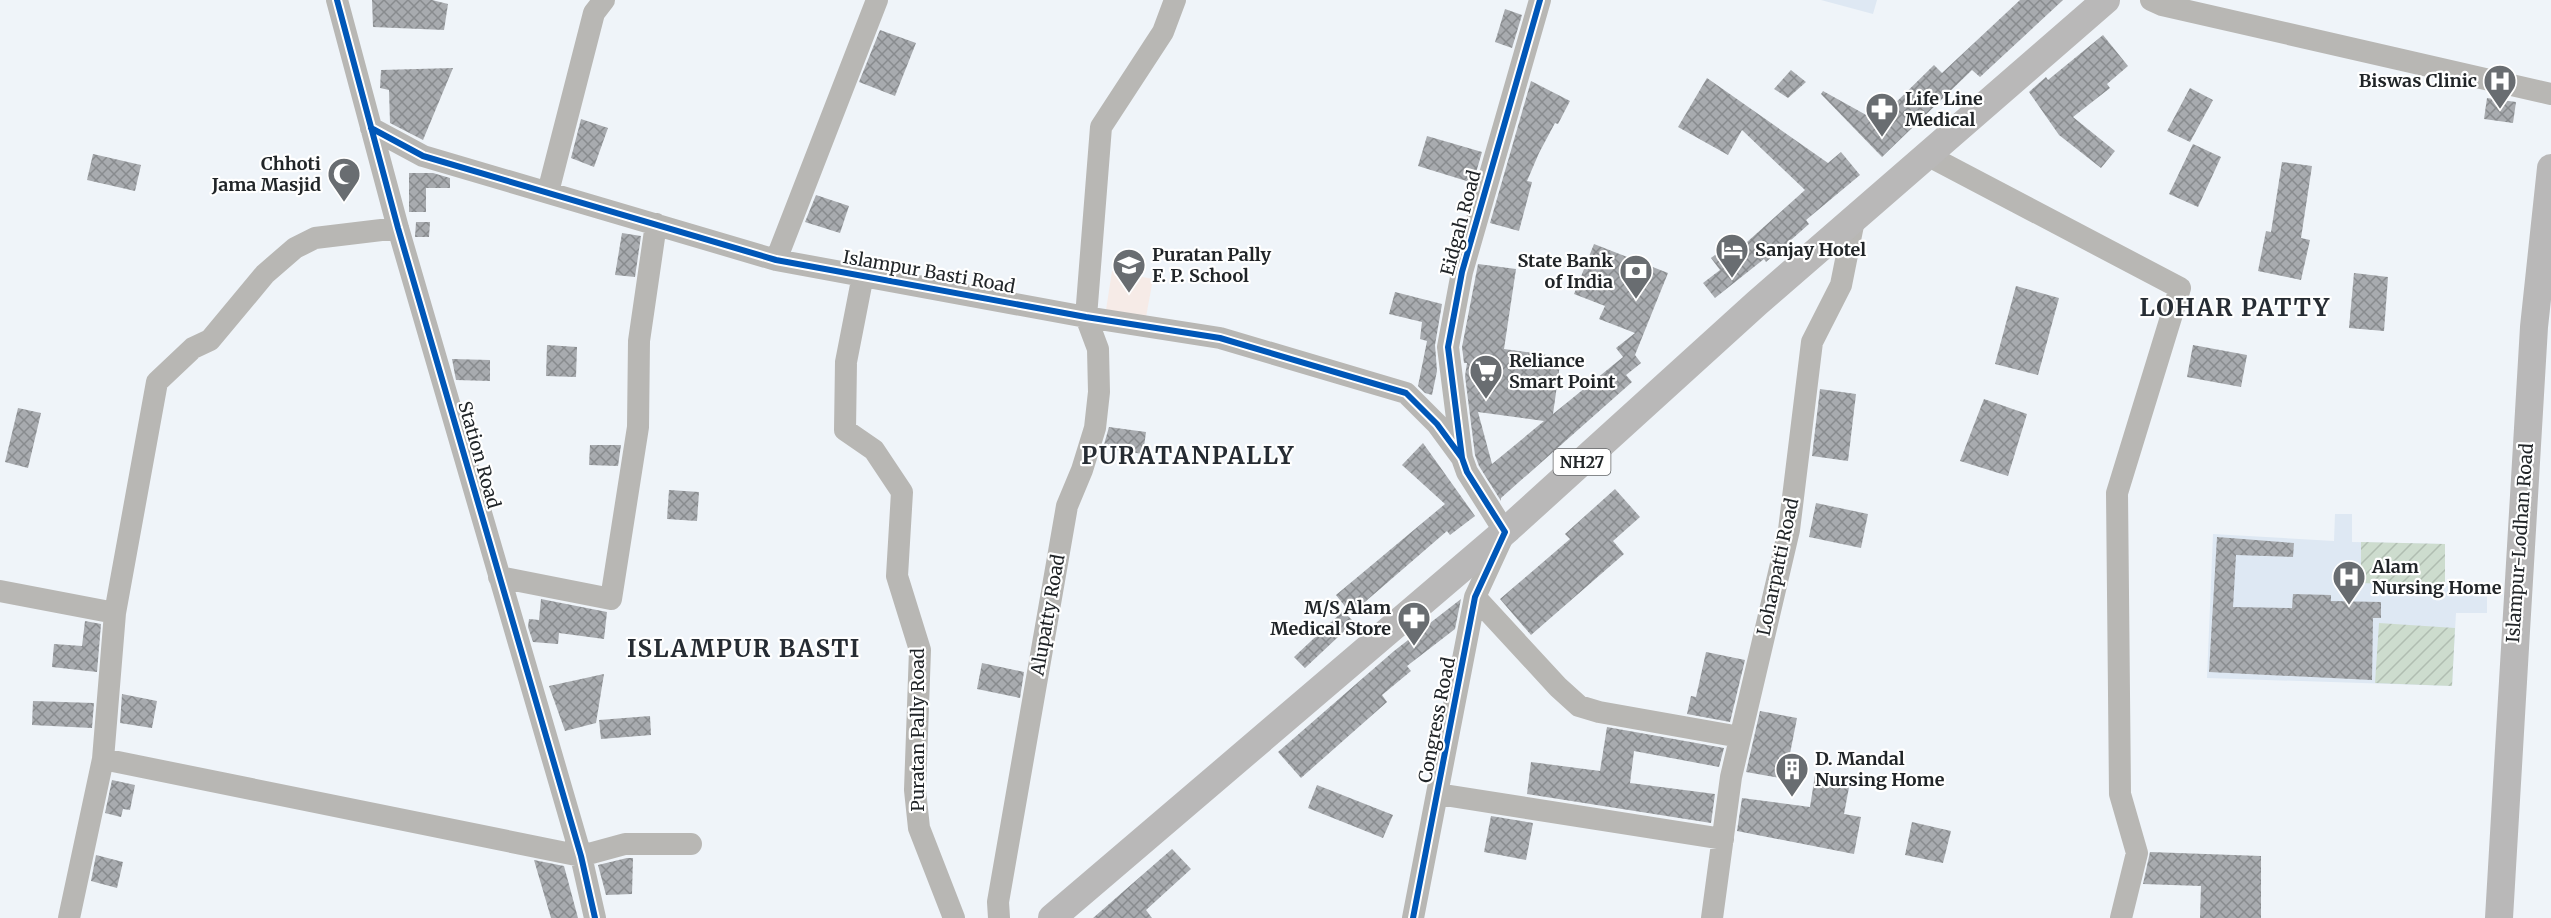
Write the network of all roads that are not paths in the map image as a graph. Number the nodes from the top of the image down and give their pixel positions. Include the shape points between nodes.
1 (337, 0) edge
2 (878, 0) edge
3 (1175, 0) edge
4 (1540, 0) edge
5 (2106, 0) edge
6 (2151, 0) edge
7 (602, 1) edge
8 (2551, 94) edge
9 (371, 128) junction
10 (1927, 155) junction
11 (2551, 168) edge
12 (548, 192) junction
13 (1854, 220) junction
14 (656, 224) junction
15 (398, 228) junction
16 (776, 260) junction
17 (862, 275) junction
18 (1086, 316) junction
19 (1462, 458) junction
20 (1505, 532) junction
21 (499, 577) junction
22 (0, 591) edge
23 (1475, 597) junction
24 (115, 613) junction
25 (1740, 737) junction
26 (103, 759) junction
27 (1438, 794) junction
28 (1723, 839) junction
29 (691, 844) dead end
30 (581, 856) junction
31 (69, 918) edge
32 (595, 918) edge
33 (954, 918) edge
34 (999, 918) edge
35 (1052, 918) edge
36 (1413, 918) edge
37 (1712, 918) edge
38 (2121, 918) edge
39 (2499, 918) edge

1 - 9 street, Station Road
2 - 16 street
3 - 18 street via 1163,32 1101,126
4 - 19 street, Eidgah Road via 1462,272 1448,347
5 - 10 main road, NH27
6 - 8 street
7 - 12 street via 594,13
9 - 12 street, Islampur Basti Road via 423,156
9 - 15 street, Station Road
10 - 13 main road, NH27
10 - 38 street via 2180,288 2117,493 2121,794 2137,853
11 - 39 main road, Islampur-Lodhan Road via 2534,327
12 - 14 street, Islampur Basti Road
13 - 20 main road, NH27
13 - 25 street, Loharpatti Road via 1841,285 1812,342 1789,531
14 - 16 street, Islampur Basti Road
14 - 21 street via 639,341 638,427 611,598
15 - 21 street, Station Road
15 - 24 street via 315,238 295,249 265,274 210,340 193,348 157,382
16 - 17 street, Islampur Basti Road
17 - 18 street, Islampur Basti Road
17 - 33 street, Puratan Pally Road via 846,362 845,430 874,450 902,492 897,576 920,650 915,790 919,828
18 - 19 street, Islampur Basti Road via 1220,338 1406,393 1437,424
18 - 34 street, Alupatty Road via 1098,349 1095,428 1067,506
19 - 20 street
20 - 23 street, Congress Road
20 - 35 main road, NH27
21 - 30 street, Station Road
22 - 24 street
23 - 25 street via 1579,706
23 - 27 street, Congress Road
24 - 26 street
25 - 28 street, Loharpatti Road
26 - 30 street
26 - 31 street
27 - 28 street
27 - 36 street, Congress Road
28 - 37 street, Loharpatti Road
29 - 30 street via 625,844
30 - 32 street, Station Road

